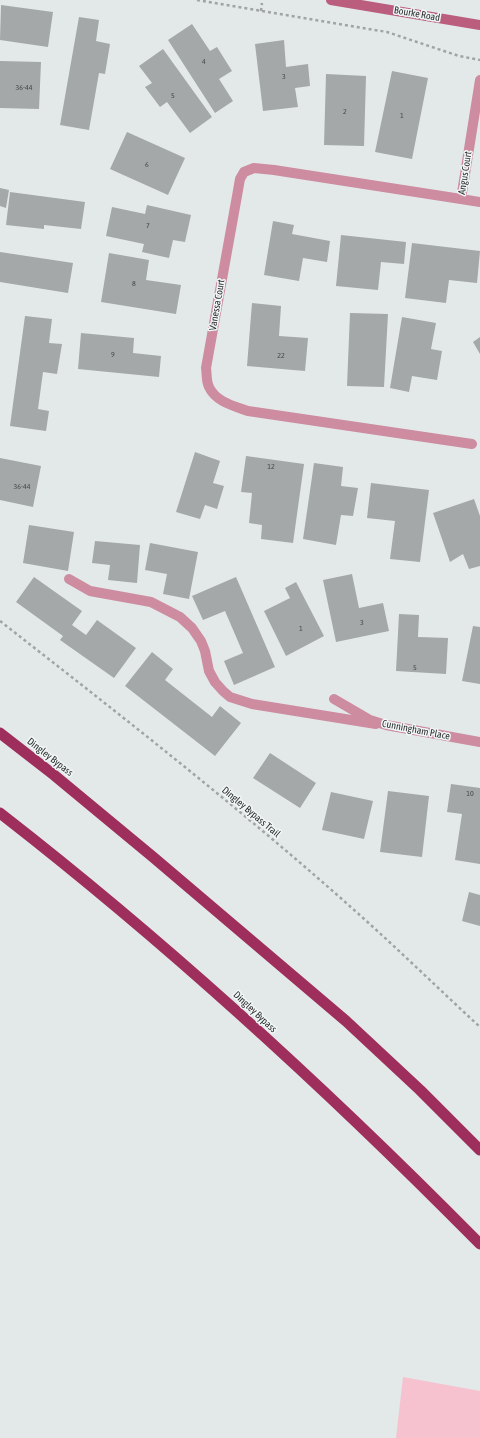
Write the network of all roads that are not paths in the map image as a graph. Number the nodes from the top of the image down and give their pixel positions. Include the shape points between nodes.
1 (331, 0) edge
2 (480, 25) edge
3 (480, 80) edge
4 (461, 199) junction
5 (480, 202) edge
6 (472, 444) dead end
7 (69, 578) dead end
8 (334, 699) dead end
9 (386, 725) junction
10 (0, 733) edge
11 (480, 742) edge
12 (0, 813) edge
13 (480, 1150) edge
14 (480, 1244) edge

1 - 2 main road, Bourke Road
3 - 4 street, Angus Court
4 - 5 street, Angus Court
4 - 6 street, Vanessa Court via 274,170 254,168 244,172 236,196 206,368 209,387 218,398 229,405 248,411
7 - 9 street via 90,591 151,602 180,617 192,628 200,641 215,682 230,697 252,704
8 - 9 street, Cunningham Place via 370,720
9 - 11 street, Cunningham Place
10 - 13 highway, Dingley Bypass via 153,857 346,1021
12 - 14 highway, Dingley Bypass via 108,899 218,994 398,1162

